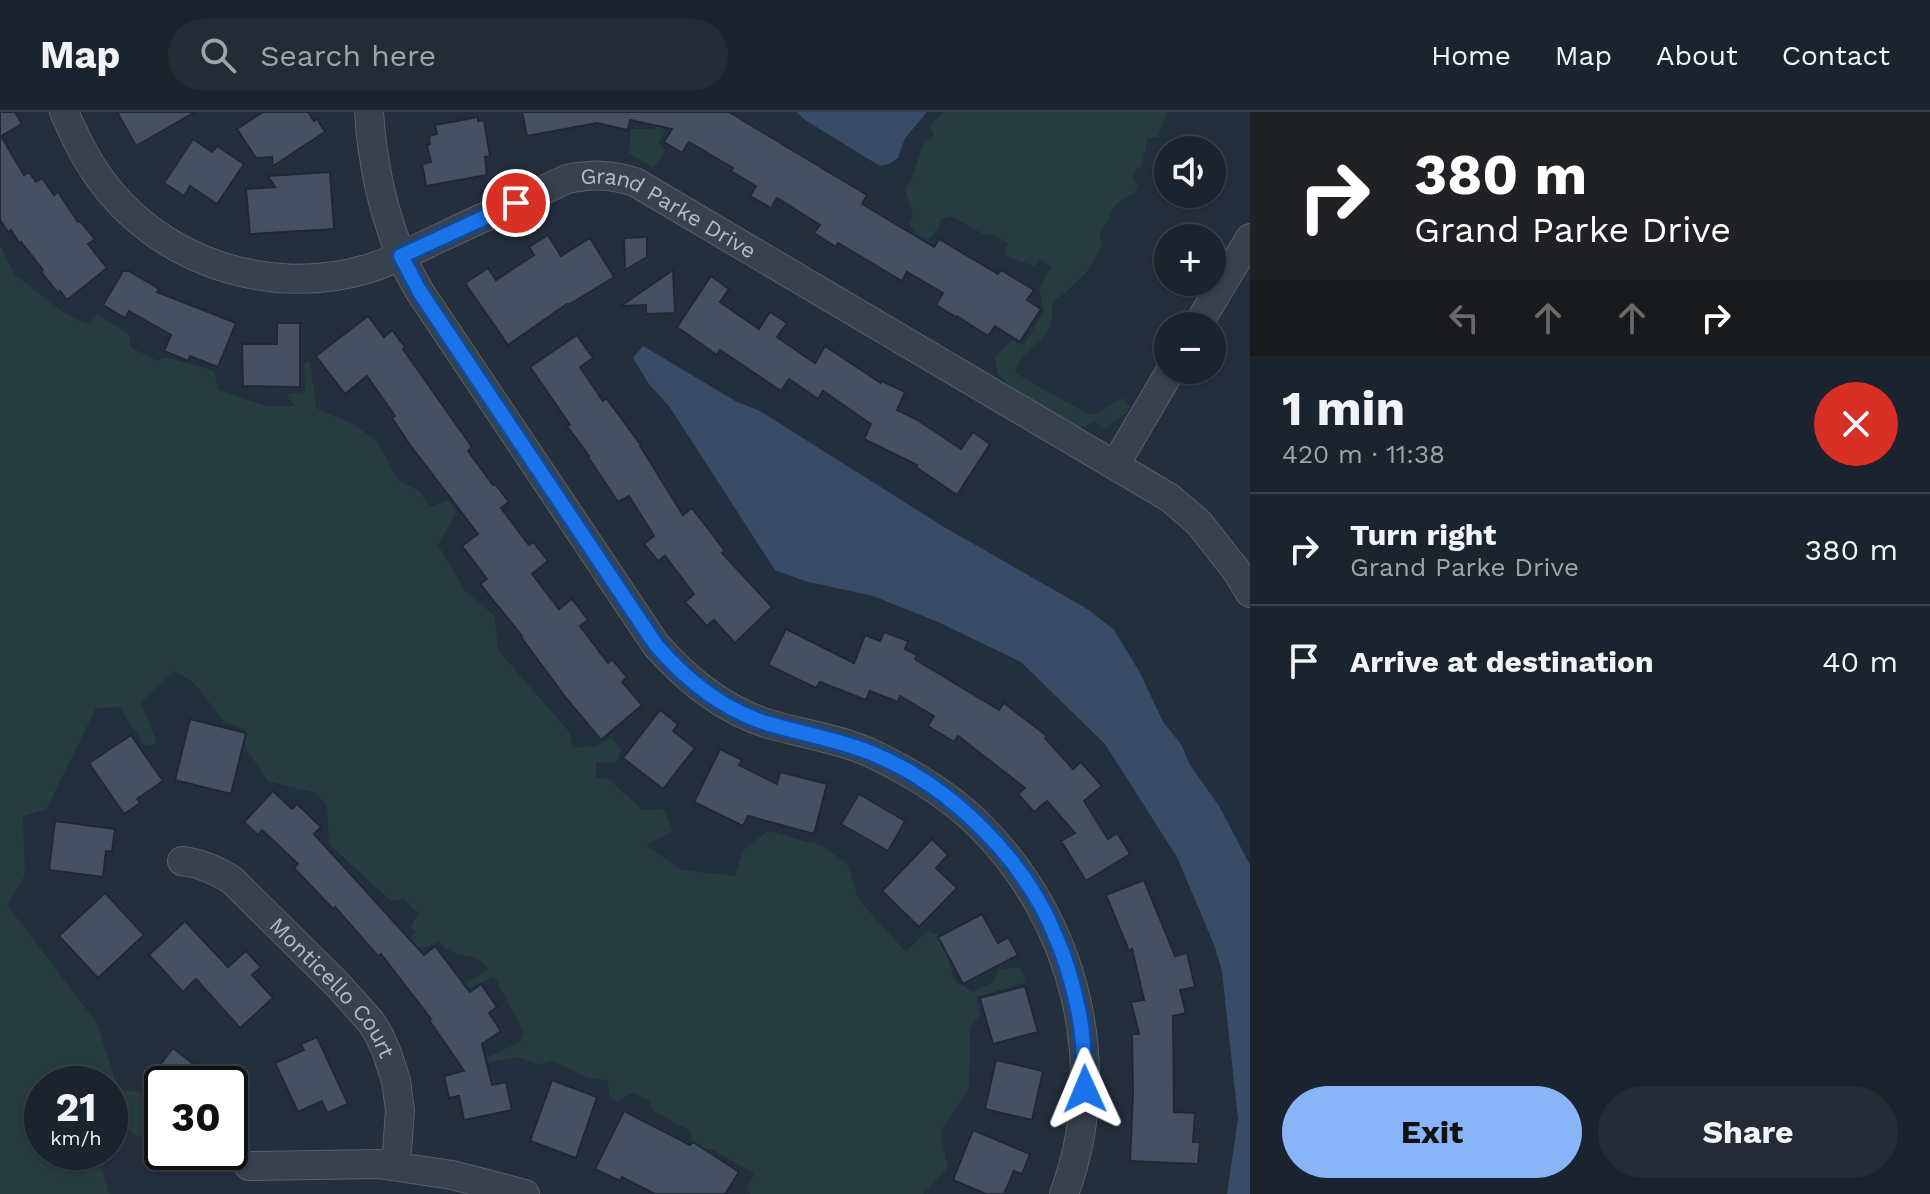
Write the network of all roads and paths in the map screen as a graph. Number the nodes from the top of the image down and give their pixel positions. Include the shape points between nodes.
1 (64, 112) edge
2 (369, 112) edge
3 (1250, 238) edge
4 (401, 256) junction
5 (1205, 312) edge
6 (1163, 384) edge
7 (1115, 465) junction
8 (1250, 593) edge
9 (182, 861) dead end
10 (249, 1166) dead end
11 (396, 1166) junction
12 (525, 1194) edge
13 (1064, 1194) edge

1 - 4 street, Grand Parke Drive via 115,198 164,240 196,257 229,270 298,279 334,276
2 - 4 street via 377,177
3 - 5 street
4 - 7 street, Grand Parke Drive via 567,179 612,175 635,182
4 - 13 street via 420,292 677,669 737,711 846,744 916,776 978,824 1035,896 1066,962 1084,1048 1080,1135
6 - 7 street
7 - 8 street, Grand Parke Drive via 1170,498 1199,523
9 - 11 street, Monticello Court via 232,880 371,1022 396,1081
10 - 11 street
11 - 12 street

